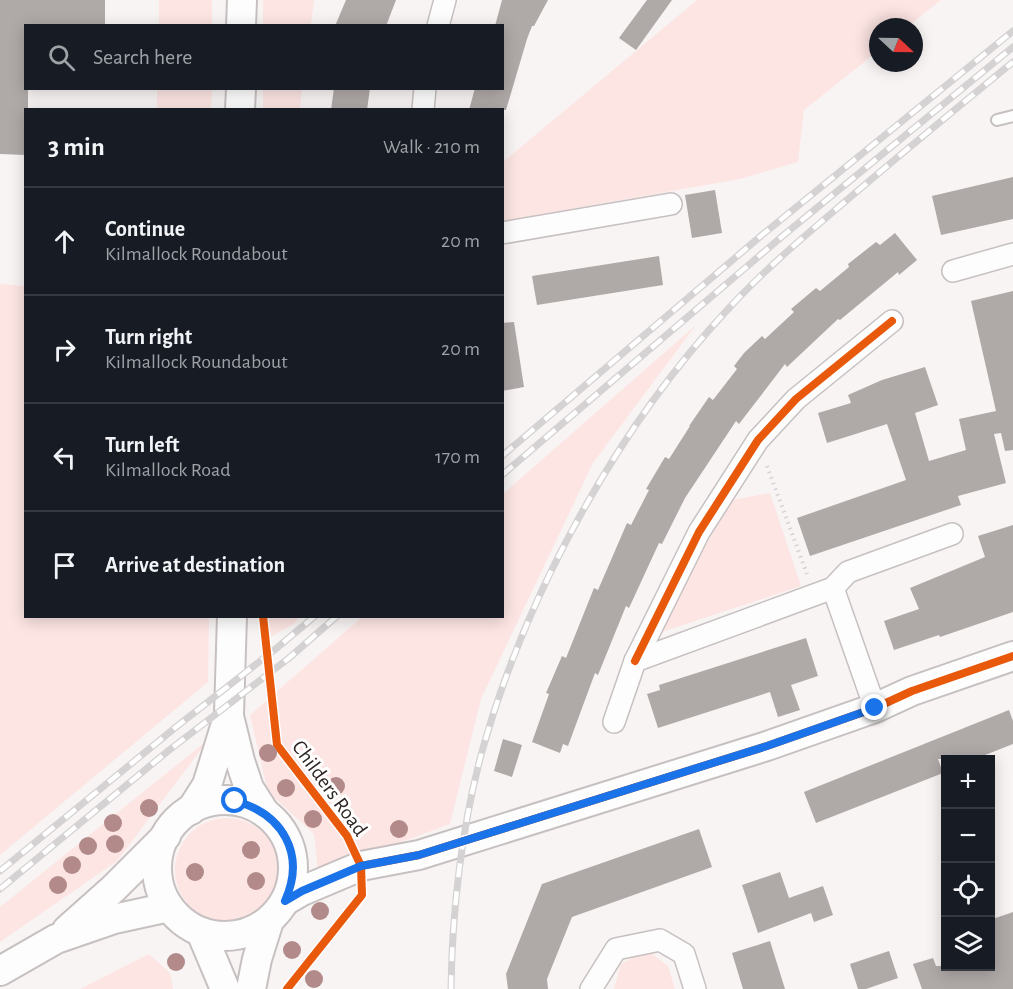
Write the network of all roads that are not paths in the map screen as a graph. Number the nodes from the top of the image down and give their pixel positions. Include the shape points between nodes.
1 (242, 0) edge
2 (445, 0) edge
3 (241, 24) edge
4 (439, 24) edge
5 (240, 90) edge
6 (425, 90) edge
7 (240, 108) edge
8 (423, 108) edge
9 (1013, 116) edge
10 (997, 120) dead end
11 (671, 204) dead end
12 (504, 233) edge
13 (1013, 254) edge
14 (953, 271) dead end
15 (892, 321) dead end
16 (952, 534) dead end
17 (824, 591) junction
18 (232, 618) edge
19 (1013, 656) edge
20 (635, 661) junction
21 (875, 708) junction
22 (229, 714) junction
23 (614, 722) dead end
24 (191, 810) junction
25 (265, 813) junction
26 (166, 836) junction
27 (169, 906) junction
28 (277, 911) junction
29 (201, 932) junction
30 (56, 939) junction
31 (0, 971) edge
32 (225, 989) edge
33 (251, 989) edge
34 (591, 989) edge
35 (695, 989) edge

1 - 3 main road
2 - 4 street
5 - 7 main road
6 - 8 street
9 - 10 lane
11 - 12 street
13 - 14 street
15 - 20 street via 796,399 758,440 699,531
16 - 17 street via 848,572
17 - 20 street
17 - 21 street
18 - 22 main road
19 - 21 main road via 912,690
20 - 23 street
21 - 28 main road via 767,746 419,855 361,866 302,891
22 - 24 main road via 207,785
22 - 25 main road via 249,788
24 - 25 main road via 218,801 235,801
24 - 26 main road
25 - 28 main road via 286,838 293,858 293,877
26 - 27 main road via 158,854 158,873
26 - 30 main road
27 - 29 main road via 180,920
27 - 30 main road
28 - 29 main road via 257,929 243,934 217,936
28 - 33 main road via 257,959
29 - 32 main road
30 - 31 main road
34 - 35 street via 616,949 660,940 684,954

